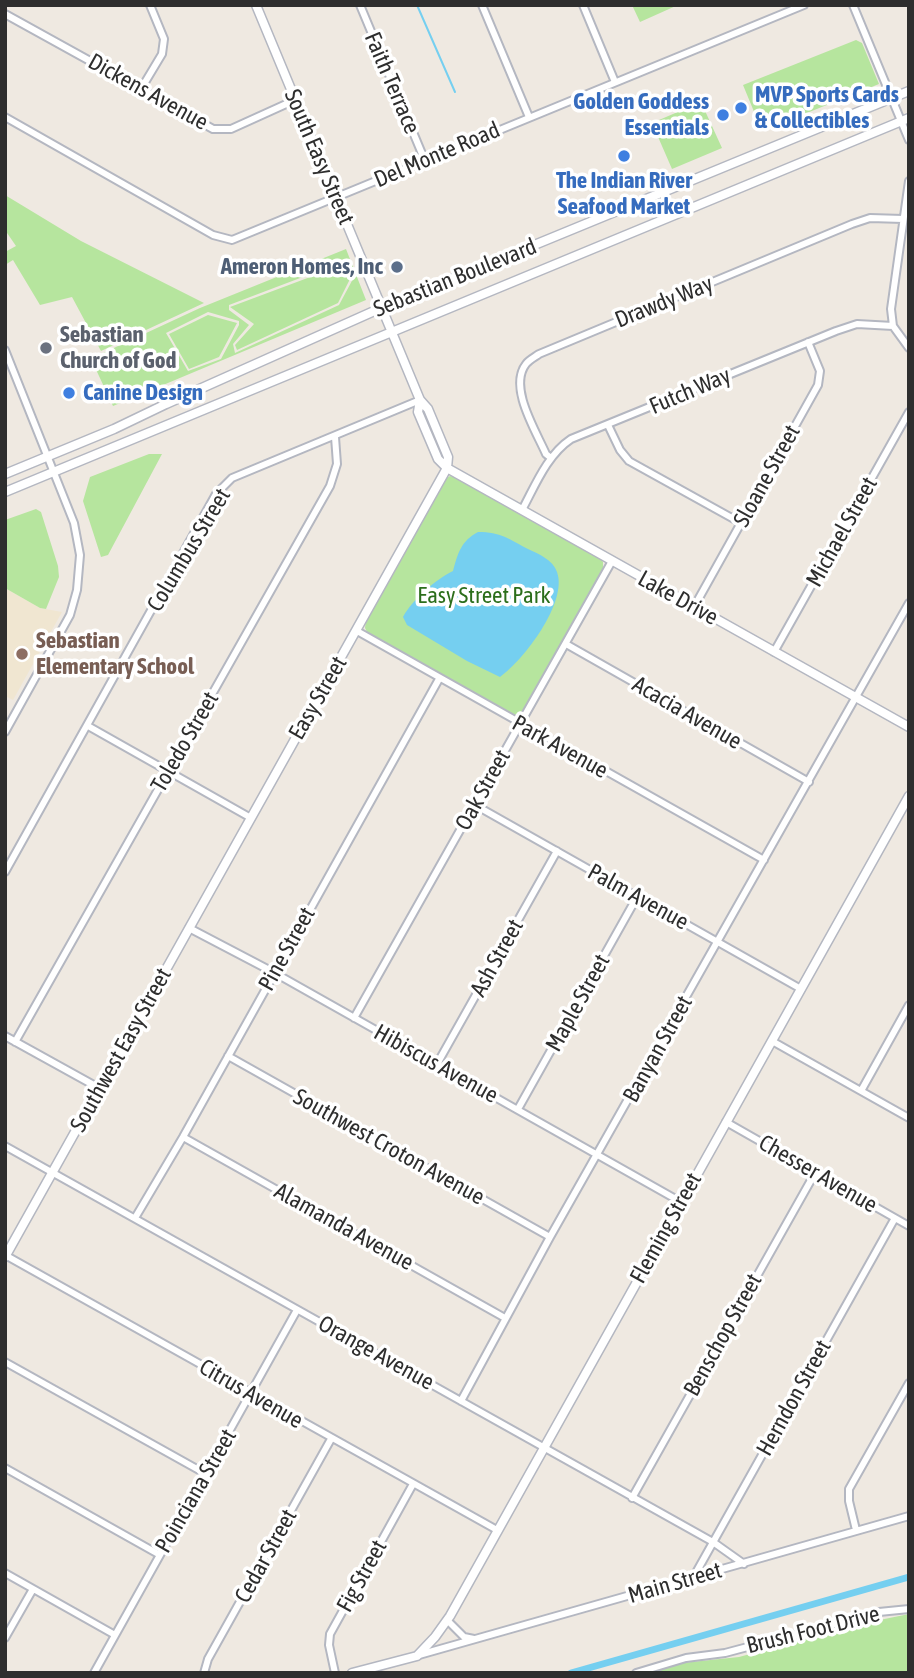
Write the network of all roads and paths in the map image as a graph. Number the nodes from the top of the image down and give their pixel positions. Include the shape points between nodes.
1 (150, 5) edge
2 (256, 5) edge
3 (360, 5) edge
4 (482, 5) edge
5 (583, 5) edge
6 (804, 5) edge
7 (853, 5) edge
8 (5, 14) edge
9 (615, 82) junction
10 (141, 89) junction
11 (909, 91) edge
12 (893, 98) junction
13 (295, 100) junction
14 (5, 117) edge
15 (529, 117) junction
16 (905, 120) edge
17 (909, 140) edge
18 (425, 161) junction
19 (909, 181) edge
20 (336, 197) junction
21 (903, 219) junction
22 (381, 308) junction
23 (893, 326) junction
24 (391, 331) junction
25 (808, 342) junction
26 (909, 348) edge
27 (5, 350) edge
28 (420, 400) junction
29 (909, 412) edge
30 (608, 425) junction
31 (335, 437) junction
32 (49, 456) junction
33 (551, 458) junction
34 (447, 468) junction
35 (55, 472) junction
36 (5, 474) edge
37 (5, 492) edge
38 (522, 510) junction
39 (741, 523) junction
40 (612, 561) junction
41 (909, 603) edge
42 (694, 607) junction
43 (357, 631) junction
44 (566, 644) junction
45 (774, 652) junction
46 (439, 679) junction
47 (855, 697) junction
48 (520, 724) junction
49 (88, 726) junction
50 (909, 727) edge
51 (5, 732) edge
52 (168, 771) junction
53 (809, 782) junction
54 (909, 796) edge
55 (475, 805) junction
56 (251, 818) junction
57 (557, 851) junction
58 (764, 860) junction
59 (5, 872) edge
60 (637, 897) junction
61 (189, 928) junction
62 (718, 942) junction
63 (273, 972) junction
64 (801, 989) junction
65 (909, 1005) edge
66 (354, 1018) junction
67 (5, 1036) edge
68 (772, 1041) junction
69 (15, 1042) junction
70 (228, 1056) junction
71 (438, 1064) junction
72 (99, 1088) junction
73 (861, 1091) junction
74 (518, 1109) junction
75 (909, 1118) edge
76 (726, 1122) junction
77 (183, 1137) junction
78 (5, 1146) edge
79 (598, 1156) junction
80 (53, 1172) junction
81 (815, 1173) junction
82 (681, 1202) junction
83 (135, 1218) junction
84 (895, 1218) junction
85 (909, 1226) edge
86 (550, 1237) junction
87 (5, 1256) edge
88 (297, 1310) junction
89 (505, 1318) junction
90 (5, 1362) edge
91 (909, 1383) edge
92 (251, 1394) junction
93 (461, 1401) junction
94 (331, 1439) junction
95 (543, 1449) junction
96 (5, 1468) edge
97 (206, 1474) junction
98 (413, 1484) junction
99 (632, 1498) junction
100 (909, 1516) edge
101 (497, 1530) junction
102 (856, 1530) junction
103 (713, 1542) junction
104 (160, 1555) junction
105 (744, 1564) junction
106 (5, 1573) edge
107 (693, 1578) junction
108 (33, 1589) junction
109 (909, 1609) edge
110 (447, 1620) junction
111 (115, 1635) junction
112 (5, 1638) edge
113 (476, 1640) junction
114 (417, 1656) junction
115 (94, 1673) edge
116 (204, 1673) edge
117 (335, 1673) edge
118 (352, 1673) edge
119 (636, 1673) edge

1 - 10 street via 164,39 162,54
2 - 13 street, South Easy Street
3 - 18 street, Faith Terrace
4 - 15 street
5 - 9 street
6 - 9 street, Del Monte Road
7 - 12 street
8 - 10 street, Dickens Avenue
9 - 15 street, Del Monte Road
10 - 13 street, Dickens Avenue via 213,130 231,129
11 - 12 street, Sebastian Boulevard
12 - 16 street
12 - 22 street, Sebastian Boulevard
13 - 20 street, South Easy Street
14 - 20 street, Del Monte Road via 213,235 232,240
15 - 18 street, Del Monte Road
16 - 17 street
16 - 24 street, Sebastian Boulevard
18 - 20 street, Del Monte Road
19 - 21 street
20 - 22 street, South Easy Street
21 - 23 street via 891,309
21 - 33 street, Drawdy Way via 870,218 852,224 539,354 526,364 519,381 520,394
22 - 24 street
22 - 32 street, Sebastian Boulevard
23 - 25 street, Futch Way via 857,324
23 - 26 street
24 - 28 street
24 - 35 street, Sebastian Boulevard
25 - 30 street, Futch Way
25 - 39 street, Sloane Street via 820,371 818,385
27 - 32 street
28 - 31 street, Columbus Street
28 - 34 street via 448,457
29 - 45 street, Michael Street
30 - 33 street, Futch Way via 570,439
30 - 39 street via 629,461
31 - 49 street, Columbus Street via 232,478 216,494
31 - 52 street, Toledo Street via 337,464 330,486
32 - 35 street
32 - 36 street, Sebastian Boulevard
33 - 38 street, Futch Way
34 - 38 street, Lake Drive
34 - 43 street, Easy Street
35 - 37 street, Sebastian Boulevard
35 - 51 street via 80,555 77,590 70,615
38 - 40 street, Lake Drive
39 - 42 street, Sloane Street
40 - 42 street, Lake Drive
40 - 44 street, Oak Street
41 - 47 street, Banyan Street
42 - 45 street, Lake Drive
43 - 46 street, Park Avenue
43 - 56 street, Easy Street
44 - 48 street, Oak Street
44 - 53 street, Acacia Avenue
45 - 47 street, Lake Drive
46 - 48 street, Park Avenue
46 - 63 street, Pine Street
47 - 50 street, Lake Drive
47 - 53 street, Banyan Street
48 - 55 street, Oak Street
48 - 58 street, Park Avenue
49 - 52 street
49 - 59 street, Columbus Street
52 - 56 street
52 - 69 street, Toledo Street
53 - 58 street, Banyan Street
54 - 64 street, Fleming Street
55 - 57 street, Palm Avenue
55 - 66 street, Oak Street
56 - 61 street, Easy Street
57 - 60 street, Palm Avenue
57 - 71 street, Ash Street
58 - 62 street, Banyan Street
60 - 62 street, Palm Avenue
60 - 74 street, Maple Street
61 - 63 street, Hibiscus Avenue
61 - 72 street, Southwest Easy Street
62 - 64 street, Palm Avenue
62 - 79 street, Banyan Street
63 - 66 street, Hibiscus Avenue
63 - 70 street, Pine Street
64 - 68 street, Fleming Street
65 - 73 street
66 - 71 street, Hibiscus Avenue
67 - 69 street
68 - 73 street
68 - 76 street, Fleming Street
69 - 72 street
70 - 77 street, Pine Street
70 - 86 street, Southwest Croton Avenue
71 - 74 street, Hibiscus Avenue
72 - 80 street, Southwest Easy Street
73 - 75 street
74 - 79 street, Hibiscus Avenue
76 - 81 street, Chesser Avenue
76 - 82 street, Fleming Street
77 - 83 street, Pine Street
77 - 89 street, Alamanda Avenue
78 - 80 street, Orange Avenue
79 - 82 street, Hibiscus Avenue
79 - 86 street, Banyan Street
80 - 83 street, Orange Avenue
80 - 87 street
81 - 84 street, Chesser Avenue
81 - 99 street, Benschop Street
82 - 95 street, Fleming Street
83 - 88 street, Orange Avenue
84 - 85 street, Chesser Avenue
84 - 103 street, Herndon Street
86 - 89 street, Banyan Street
87 - 92 street, Citrus Avenue
88 - 92 street, Poinciana Street
88 - 93 street, Orange Avenue
89 - 93 street, Banyan Street
90 - 97 street
91 - 102 street via 849,1489
92 - 94 street, Citrus Avenue
92 - 97 street, Poinciana Street
93 - 95 street, Orange Avenue
94 - 98 street, Citrus Avenue
94 - 116 street, Cedar Street
95 - 99 street, Orange Avenue
95 - 101 street, Fleming Street
96 - 104 street
97 - 104 street, Poinciana Street
98 - 101 street, Citrus Avenue
98 - 117 street, Fig Street via 330,1634
99 - 103 street, Orange Avenue
100 - 102 street, Main Street
101 - 110 street, Fleming Street
102 - 105 street, Main Street
103 - 105 street, Orange Avenue
103 - 107 street, Herndon Street
104 - 111 street, Poinciana Street
105 - 107 street, Main Street
106 - 108 street
107 - 113 street, Main Street
108 - 111 street
108 - 112 street
109 - 119 street, Brush Foot Drive via 879,1612
110 - 113 street via 464,1637
110 - 114 street, Fleming Street
111 - 115 street, Poinciana Street
113 - 114 street, Main Street
114 - 118 street

